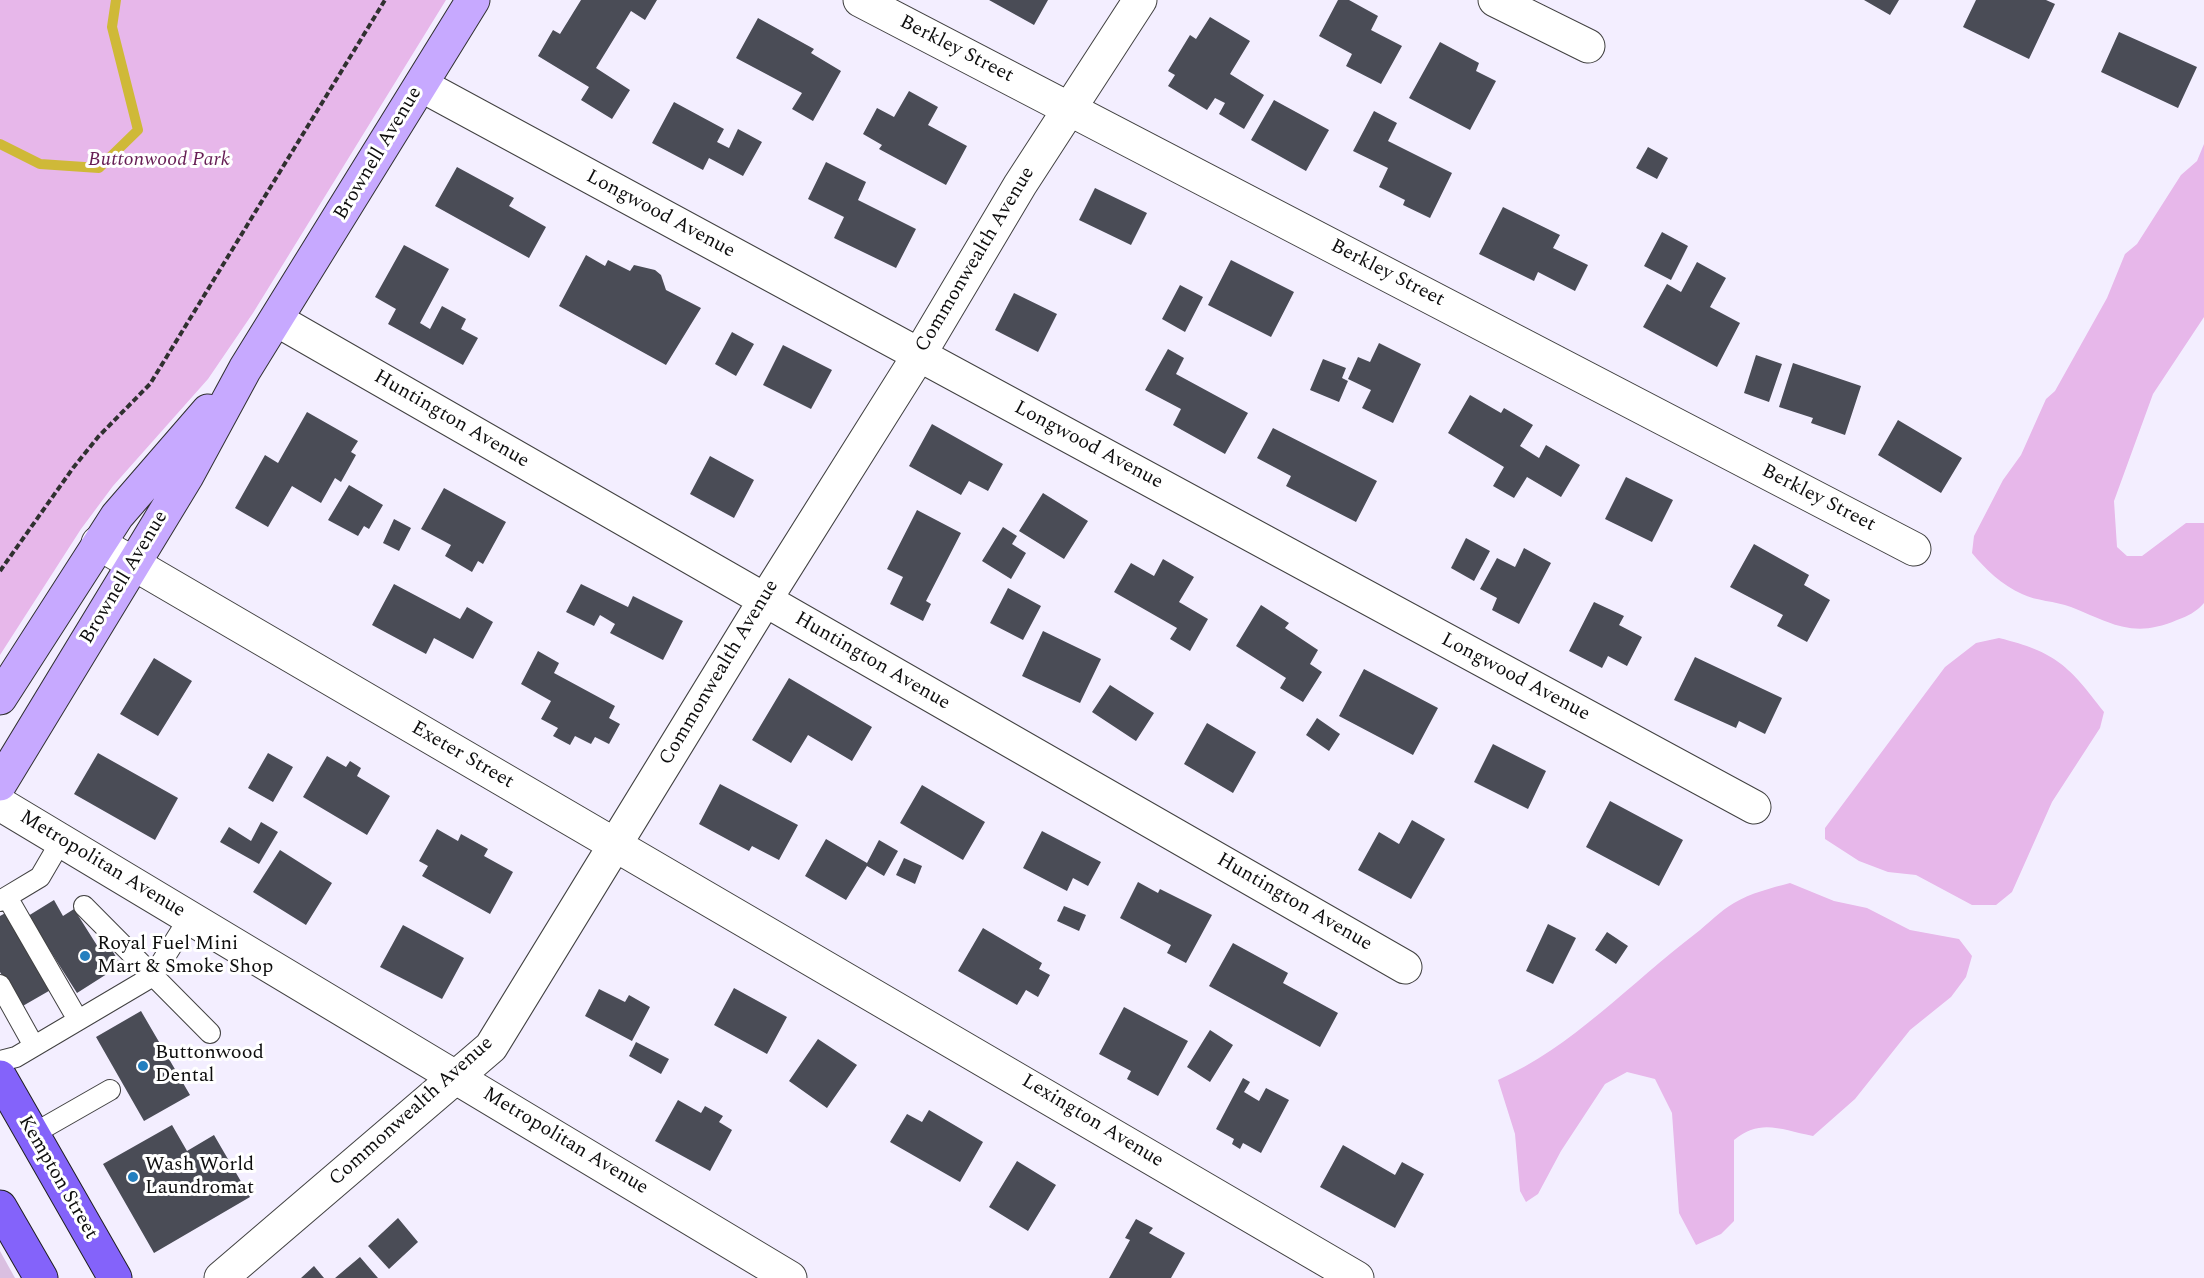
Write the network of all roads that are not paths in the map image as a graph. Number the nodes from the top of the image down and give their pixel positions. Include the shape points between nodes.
1 (473, 0) edge
2 (860, 0) edge
3 (1140, 0) edge
4 (1495, 0) edge
5 (1588, 46) dead end
6 (421, 85) junction
7 (1069, 109) junction
8 (277, 320) junction
9 (919, 355) junction
10 (245, 369) junction
11 (98, 543) junction
12 (1914, 549) dead end
13 (134, 563) junction
14 (765, 600) junction
15 (0, 698) edge
16 (0, 784) edge
17 (0, 804) edge
18 (1754, 807) dead end
19 (61, 841) junction
20 (615, 845) junction
21 (4, 899) edge
22 (84, 906) dead end
23 (189, 918) junction
24 (827, 966) joint
25 (1405, 967) dead end
26 (153, 976) junction
27 (0, 985) edge
28 (78, 1020) junction
29 (210, 1033) dead end
30 (34, 1046) junction
31 (0, 1060) edge
32 (0, 1077) edge
33 (455, 1077) junction
34 (110, 1090) dead end
35 (33, 1134) junction
36 (0, 1207) edge
37 (41, 1278) edge
38 (115, 1278) edge
39 (221, 1278) edge
40 (790, 1278) edge
41 (1357, 1278) edge

1 - 6 main road, Brownell Avenue
2 - 7 street, Berkley Street
3 - 7 street, Commonwealth Avenue
4 - 5 street
6 - 8 main road, Brownell Avenue
6 - 9 street, Longwood Avenue
7 - 9 street, Commonwealth Avenue
7 - 12 street, Berkley Street
8 - 10 main road, Brownell Avenue
8 - 14 street, Huntington Avenue
9 - 14 street, Commonwealth Avenue
9 - 18 street, Longwood Avenue
10 - 11 main road, Brownell Avenue via 161,463
10 - 13 main road, Brownell Avenue
11 - 13 street, Exeter Street
11 - 15 main road, Brownell Avenue
13 - 16 main road, Brownell Avenue
13 - 20 street, Exeter Street
14 - 20 street, Commonwealth Avenue
14 - 25 street, Huntington Avenue
17 - 19 street, Metropolitan Avenue
19 - 21 lane via 40,877
19 - 23 street, Metropolitan Avenue
20 - 24 street, Exeter Street
20 - 33 street, Commonwealth Avenue via 491,1047
21 - 28 lane
22 - 26 lane
23 - 26 lane
23 - 33 street, Metropolitan Avenue
24 - 41 street, Lexington Avenue
26 - 28 lane
26 - 29 lane
27 - 30 lane
28 - 30 lane
30 - 31 lane via 16,1057
32 - 35 main road, Kempton Street
33 - 39 street, Commonwealth Avenue
33 - 40 street, Metropolitan Avenue
34 - 35 lane
35 - 38 main road, Kempton Street
36 - 37 main road

